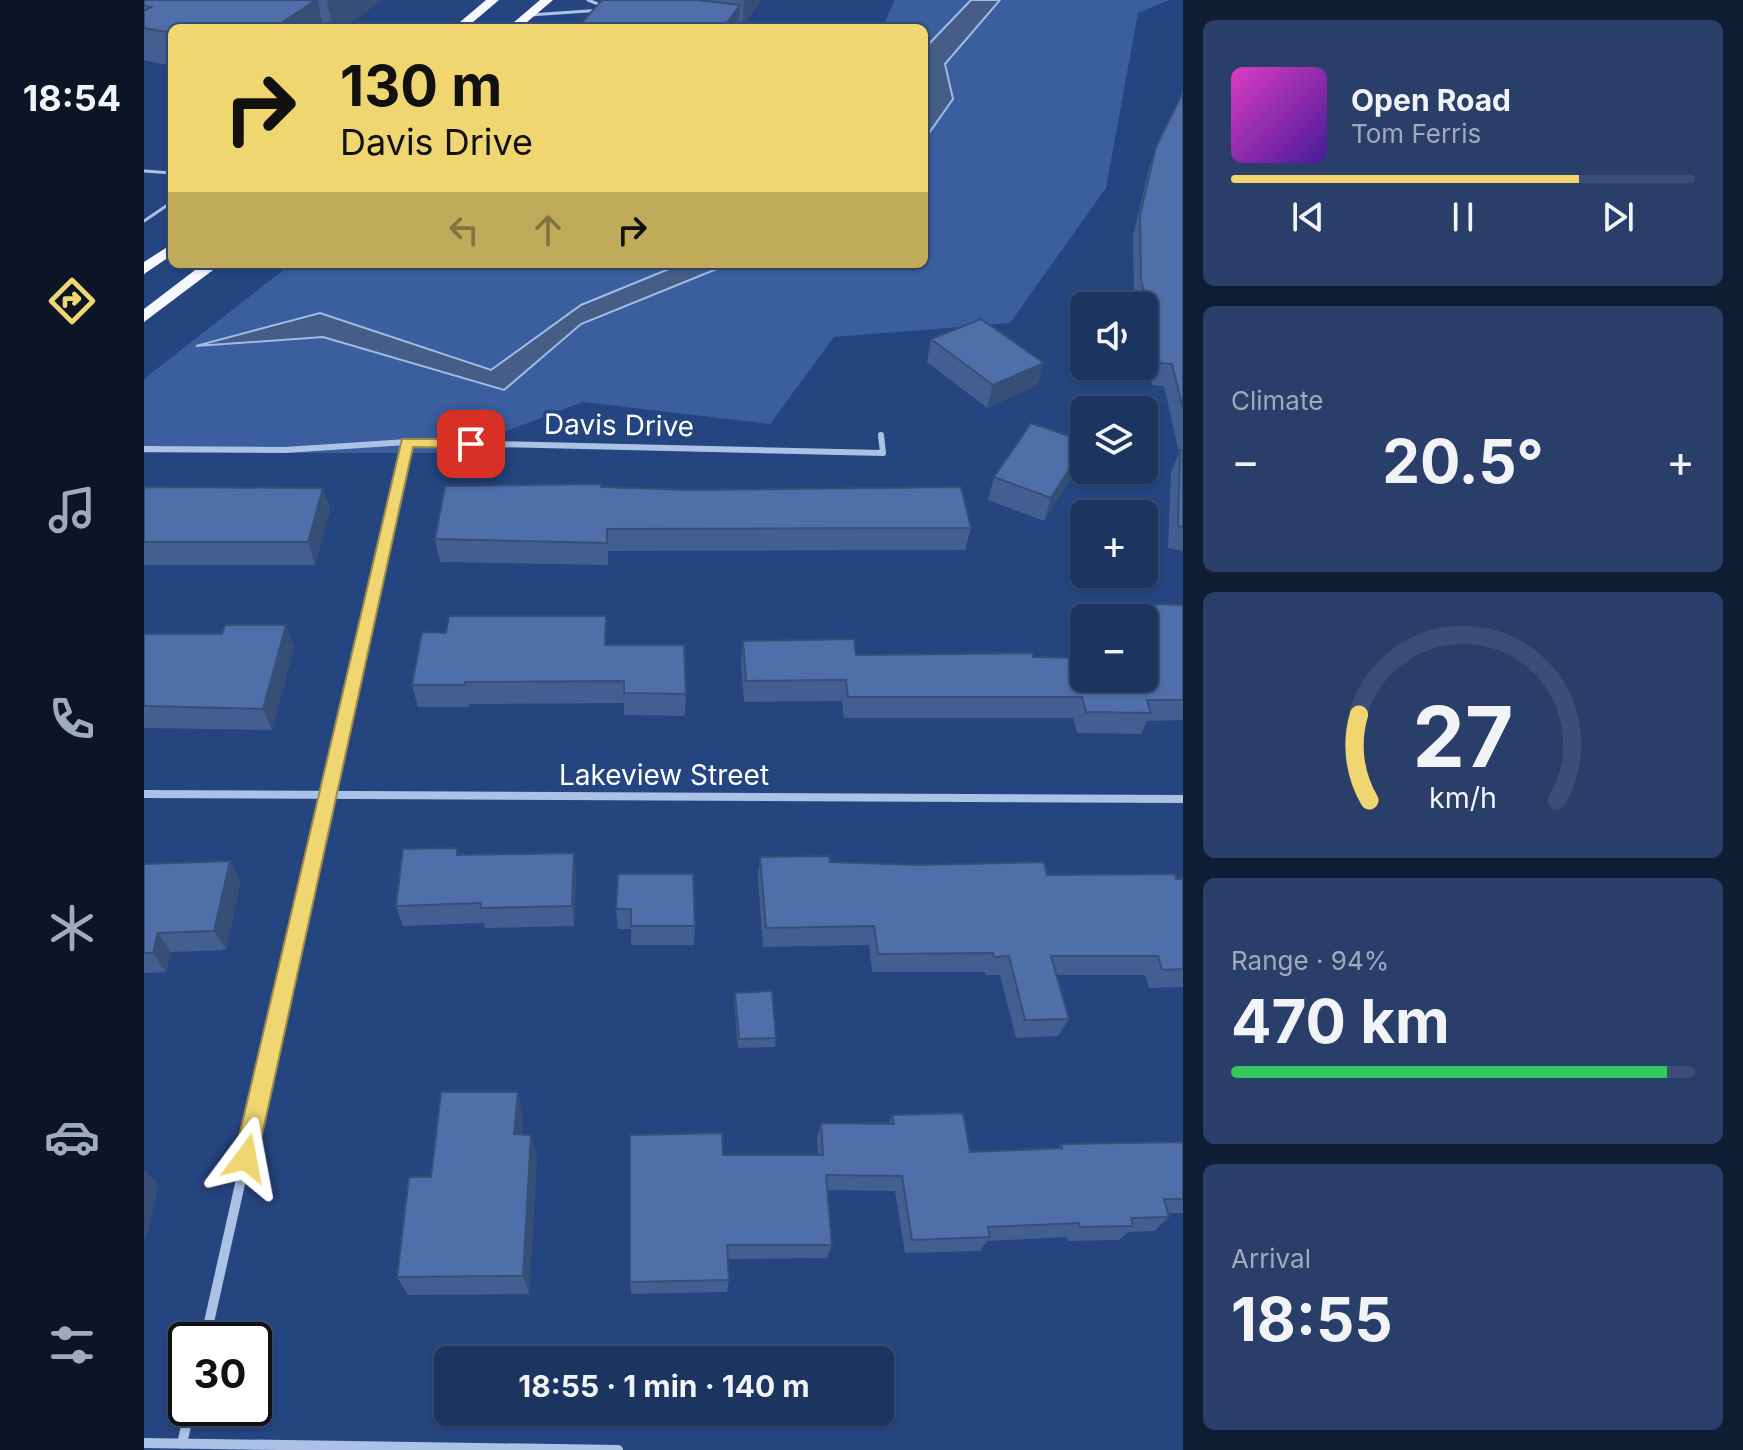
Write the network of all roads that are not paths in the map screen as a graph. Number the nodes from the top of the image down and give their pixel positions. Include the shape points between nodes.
1 (493, 0) edge
2 (547, 0) edge
3 (588, 0) edge
4 (606, 10) junction
5 (530, 15) junction
6 (599, 21) edge
7 (464, 24) edge
8 (518, 24) edge
9 (144, 171) edge
10 (168, 173) edge
11 (168, 205) edge
12 (144, 221) edge
13 (168, 251) edge
14 (208, 268) edge
15 (144, 269) edge
16 (144, 317) edge
17 (881, 435) dead end
18 (407, 442) junction
19 (144, 449) edge
20 (144, 794) edge
21 (327, 795) junction
22 (1183, 799) edge
23 (209, 1322) edge
24 (186, 1426) edge
25 (144, 1443) edge
26 (182, 1444) junction
27 (618, 1450) edge

1 - 7 highway
2 - 5 highway
3 - 4 lane
4 - 5 lane
4 - 6 lane
5 - 8 highway
9 - 10 lane
11 - 12 lane
13 - 15 highway
14 - 16 highway
17 - 18 street, Davis Drive via 883,453
18 - 19 street, Davis Drive via 285,450
18 - 21 street
20 - 21 street, Lakeview Street
21 - 22 street, Lakeview Street
21 - 23 street
24 - 26 street
25 - 26 street
26 - 27 street

